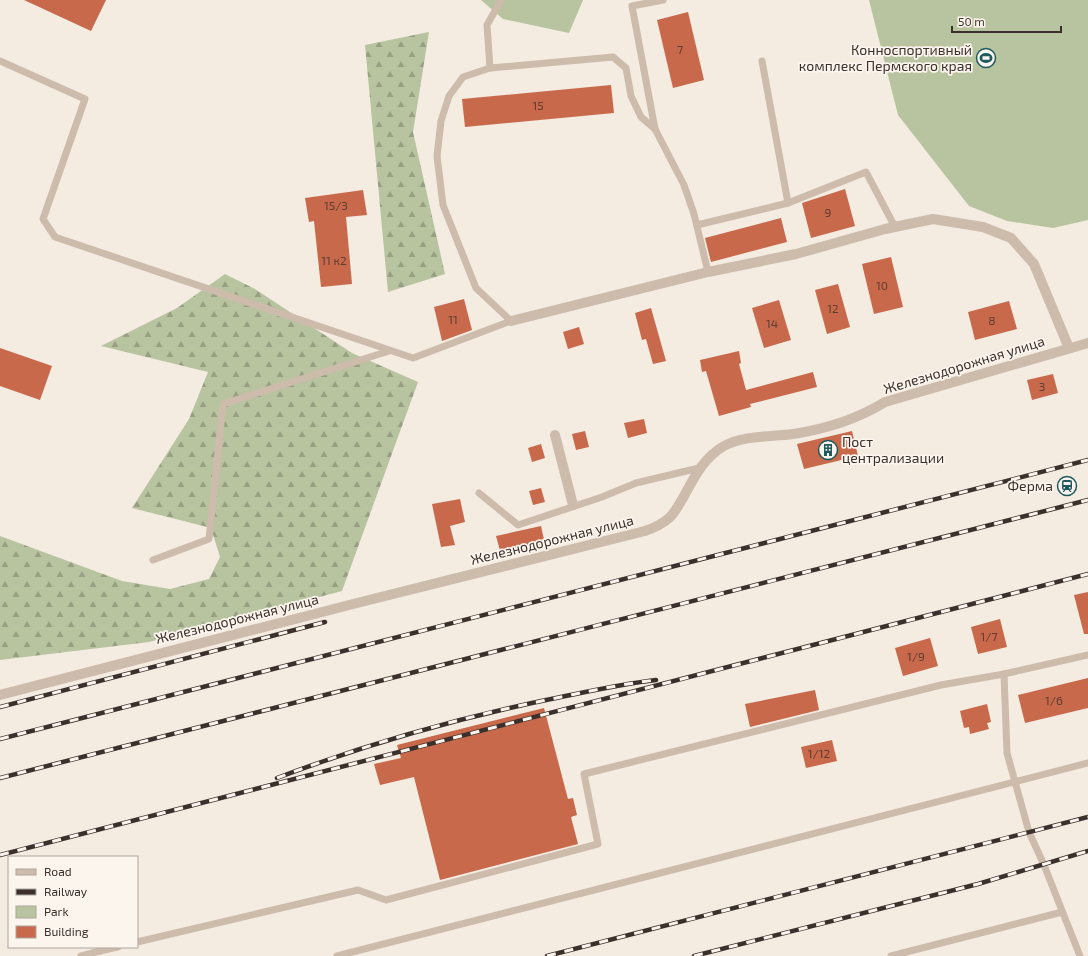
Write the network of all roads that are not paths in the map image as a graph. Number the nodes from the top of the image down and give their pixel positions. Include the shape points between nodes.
1 (501, 0) edge
2 (663, 0) edge
3 (0, 61) edge
4 (762, 61) dead end
5 (490, 68) junction
6 (655, 129) junction
7 (788, 203) junction
8 (697, 225) junction
9 (895, 227) junction
10 (708, 272) junction
11 (511, 321) junction
12 (1088, 343) edge
13 (1068, 348) junction
14 (389, 350) junction
15 (555, 435) dead end
16 (699, 468) junction
17 (479, 492) dead end
18 (573, 506) junction
19 (153, 560) dead end
20 (1088, 655) edge
21 (1004, 674) junction
22 (0, 695) edge
23 (1088, 763) edge
24 (1015, 782) junction
25 (1062, 912) junction
26 (138, 942) edge
27 (107, 948) edge
28 (81, 956) edge
29 (337, 956) edge
30 (891, 956) edge
31 (1080, 956) edge

1 - 5 lane via 487,25
2 - 6 lane via 632,6
3 - 14 lane via 85,99 42,218 55,237
4 - 7 lane
5 - 6 lane via 613,57 626,68 631,96 641,117
5 - 11 lane via 463,77 449,96 441,121 437,156 443,205 476,288
6 - 8 lane via 684,185
7 - 8 lane
7 - 9 lane via 866,172
8 - 10 lane
9 - 10 street, Железнодорожная улица via 796,254
9 - 13 street, Железнодорожная улица via 933,219 983,227 1011,238 1034,264
10 - 11 street, Железнодорожная улица
11 - 14 lane via 413,358
12 - 13 street, Железнодорожная улица
13 - 16 street, Железнодорожная улица via 885,402 832,427 749,439 725,446 708,457
14 - 19 lane via 223,404 209,539
15 - 18 street
16 - 18 lane via 636,483
16 - 22 street, Железнодорожная улица via 670,517 659,526 645,531
17 - 18 lane via 518,525
20 - 21 lane
21 - 24 lane via 1007,753
21 - 26 lane via 941,685 584,774 598,844 386,900 358,890
23 - 24 lane
24 - 25 lane via 1029,832
24 - 29 lane
25 - 30 lane
25 - 31 lane
27 - 28 lane

